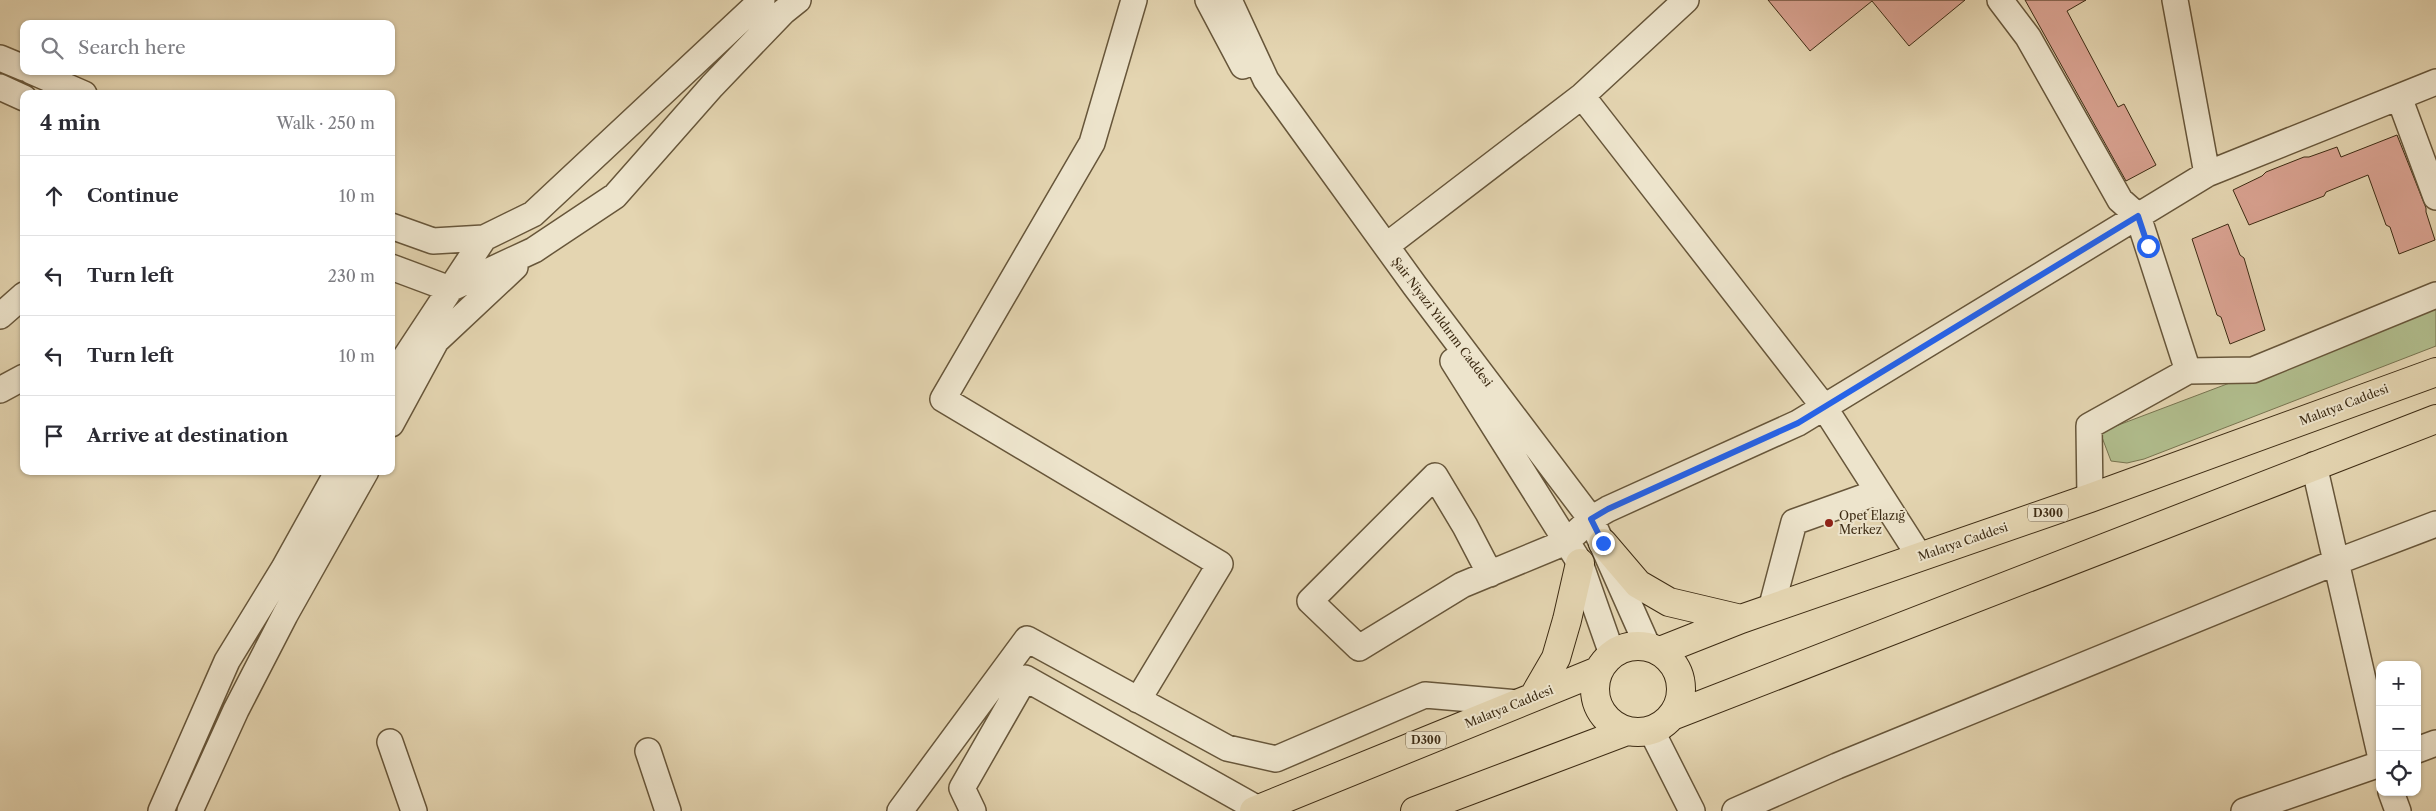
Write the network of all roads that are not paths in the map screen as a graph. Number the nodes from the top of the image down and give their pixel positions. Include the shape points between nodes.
1 (762, 0) edge
2 (798, 0) edge
3 (1134, 0) edge
4 (1208, 0) edge
5 (1229, 0) edge
6 (1686, 0) edge
7 (2000, 0) edge
8 (2175, 0) edge
9 (0, 58) edge
10 (20, 66) edge
11 (40, 75) edge
12 (2436, 82) edge
13 (0, 87) edge
14 (75, 90) edge
15 (20, 96) edge
16 (1582, 96) junction
17 (2399, 97) junction
18 (2208, 174) junction
19 (2436, 197) edge
20 (2138, 216) junction
21 (395, 227) edge
22 (484, 238) junction
23 (1386, 246) junction
24 (534, 250) junction
25 (395, 269) edge
26 (450, 290) junction
27 (2436, 295) edge
28 (20, 298) edge
29 (0, 316) edge
30 (2188, 371) junction
31 (2436, 372) edge
32 (395, 373) edge
33 (20, 379) edge
34 (0, 390) edge
35 (1824, 407) junction
36 (395, 417) edge
37 (2436, 419) edge
38 (2314, 465) junction
39 (336, 475) edge
40 (364, 475) edge
41 (1878, 492) junction
42 (2090, 498) junction
43 (2436, 524) edge
44 (1597, 531) junction
45 (1573, 553) junction
46 (1920, 557) junction
47 (2336, 562) junction
48 (1490, 574) junction
49 (1771, 609) junction
50 (1741, 619) junction
51 (1654, 649) junction
52 (1605, 663) junction
53 (1526, 699) junction
54 (1138, 700) junction
55 (1650, 726) junction
56 (390, 742) dead end
57 (2436, 743) edge
58 (2421, 749) edge
59 (648, 751) dead end
60 (2379, 751) edge
61 (2376, 765) edge
62 (2392, 796) edge
63 (1256, 810) edge
64 (160, 811) edge
65 (190, 811) edge
66 (414, 811) edge
67 (668, 811) edge
68 (900, 811) edge
69 (974, 811) edge
70 (1416, 811) edge
71 (1692, 811) edge
72 (1735, 811) edge
73 (2244, 811) edge
74 (2398, 811) edge

1 - 22 street via 532,214
2 - 24 street via 712,86 614,196
3 - 54 street via 1092,143 943,399 1220,564
4 - 45 street via 1248,75 1447,351
5 - 23 street, Şair Niyazi Yıldırım Caddesi via 1266,80
6 - 16 street
7 - 20 street via 2028,37 2120,200
8 - 18 street
9 - 10 street
11 - 14 street
12 - 17 street
13 - 15 street
16 - 23 street
16 - 35 street
17 - 18 street
17 - 19 street
18 - 20 street
20 - 30 street
20 - 35 street
21 - 22 street via 434,241
22 - 26 street
23 - 44 street, Şair Niyazi Yıldırım Caddesi
24 - 26 street
24 - 36 street via 436,341
25 - 26 street
26 - 32 street
27 - 30 street via 2254,370
28 - 29 street
30 - 42 street via 2089,426
31 - 42 highway, Malatya Caddesi / D300
33 - 34 street
35 - 41 street
35 - 44 street via 1798,423 1608,509
37 - 38 highway
38 - 47 street
38 - 55 highway
39 - 64 street via 284,568 227,660
40 - 65 street via 259,667
41 - 46 street
41 - 49 street via 1794,522
42 - 46 highway, Malatya Caddesi / D300
43 - 47 street
44 - 45 street
44 - 50 highway via 1638,584 1669,602
44 - 51 street, Şair Niyazi Yıldırım Caddesi
45 - 48 street
45 - 52 street
45 - 53 highway via 1567,620 1556,658
46 - 49 highway, Malatya Caddesi / D300
47 - 60 street
47 - 72 street via 1846,762
48 - 48 street via 1462,585 1359,648 1310,601 1435,476
49 - 50 highway, Malatya Caddesi / D300
50 - 51 highway, Malatya Caddesi / D300
51 - 52 highway via 1629,646
51 - 55 highway via 1677,669 1681,681 1680,700
52 - 53 highway, Malatya Caddesi / D300
52 - 55 highway via 1595,686 1596,700 1603,714 1613,724
53 - 54 street via 1425,695 1276,759 1227,748
53 - 63 highway, Malatya Caddesi / D300
54 - 68 street via 1026,639
55 - 70 highway
55 - 71 street
56 - 66 street
57 - 58 street
59 - 67 street
61 - 73 street
62 - 74 street
63 - 69 street via 1024,678 962,788

